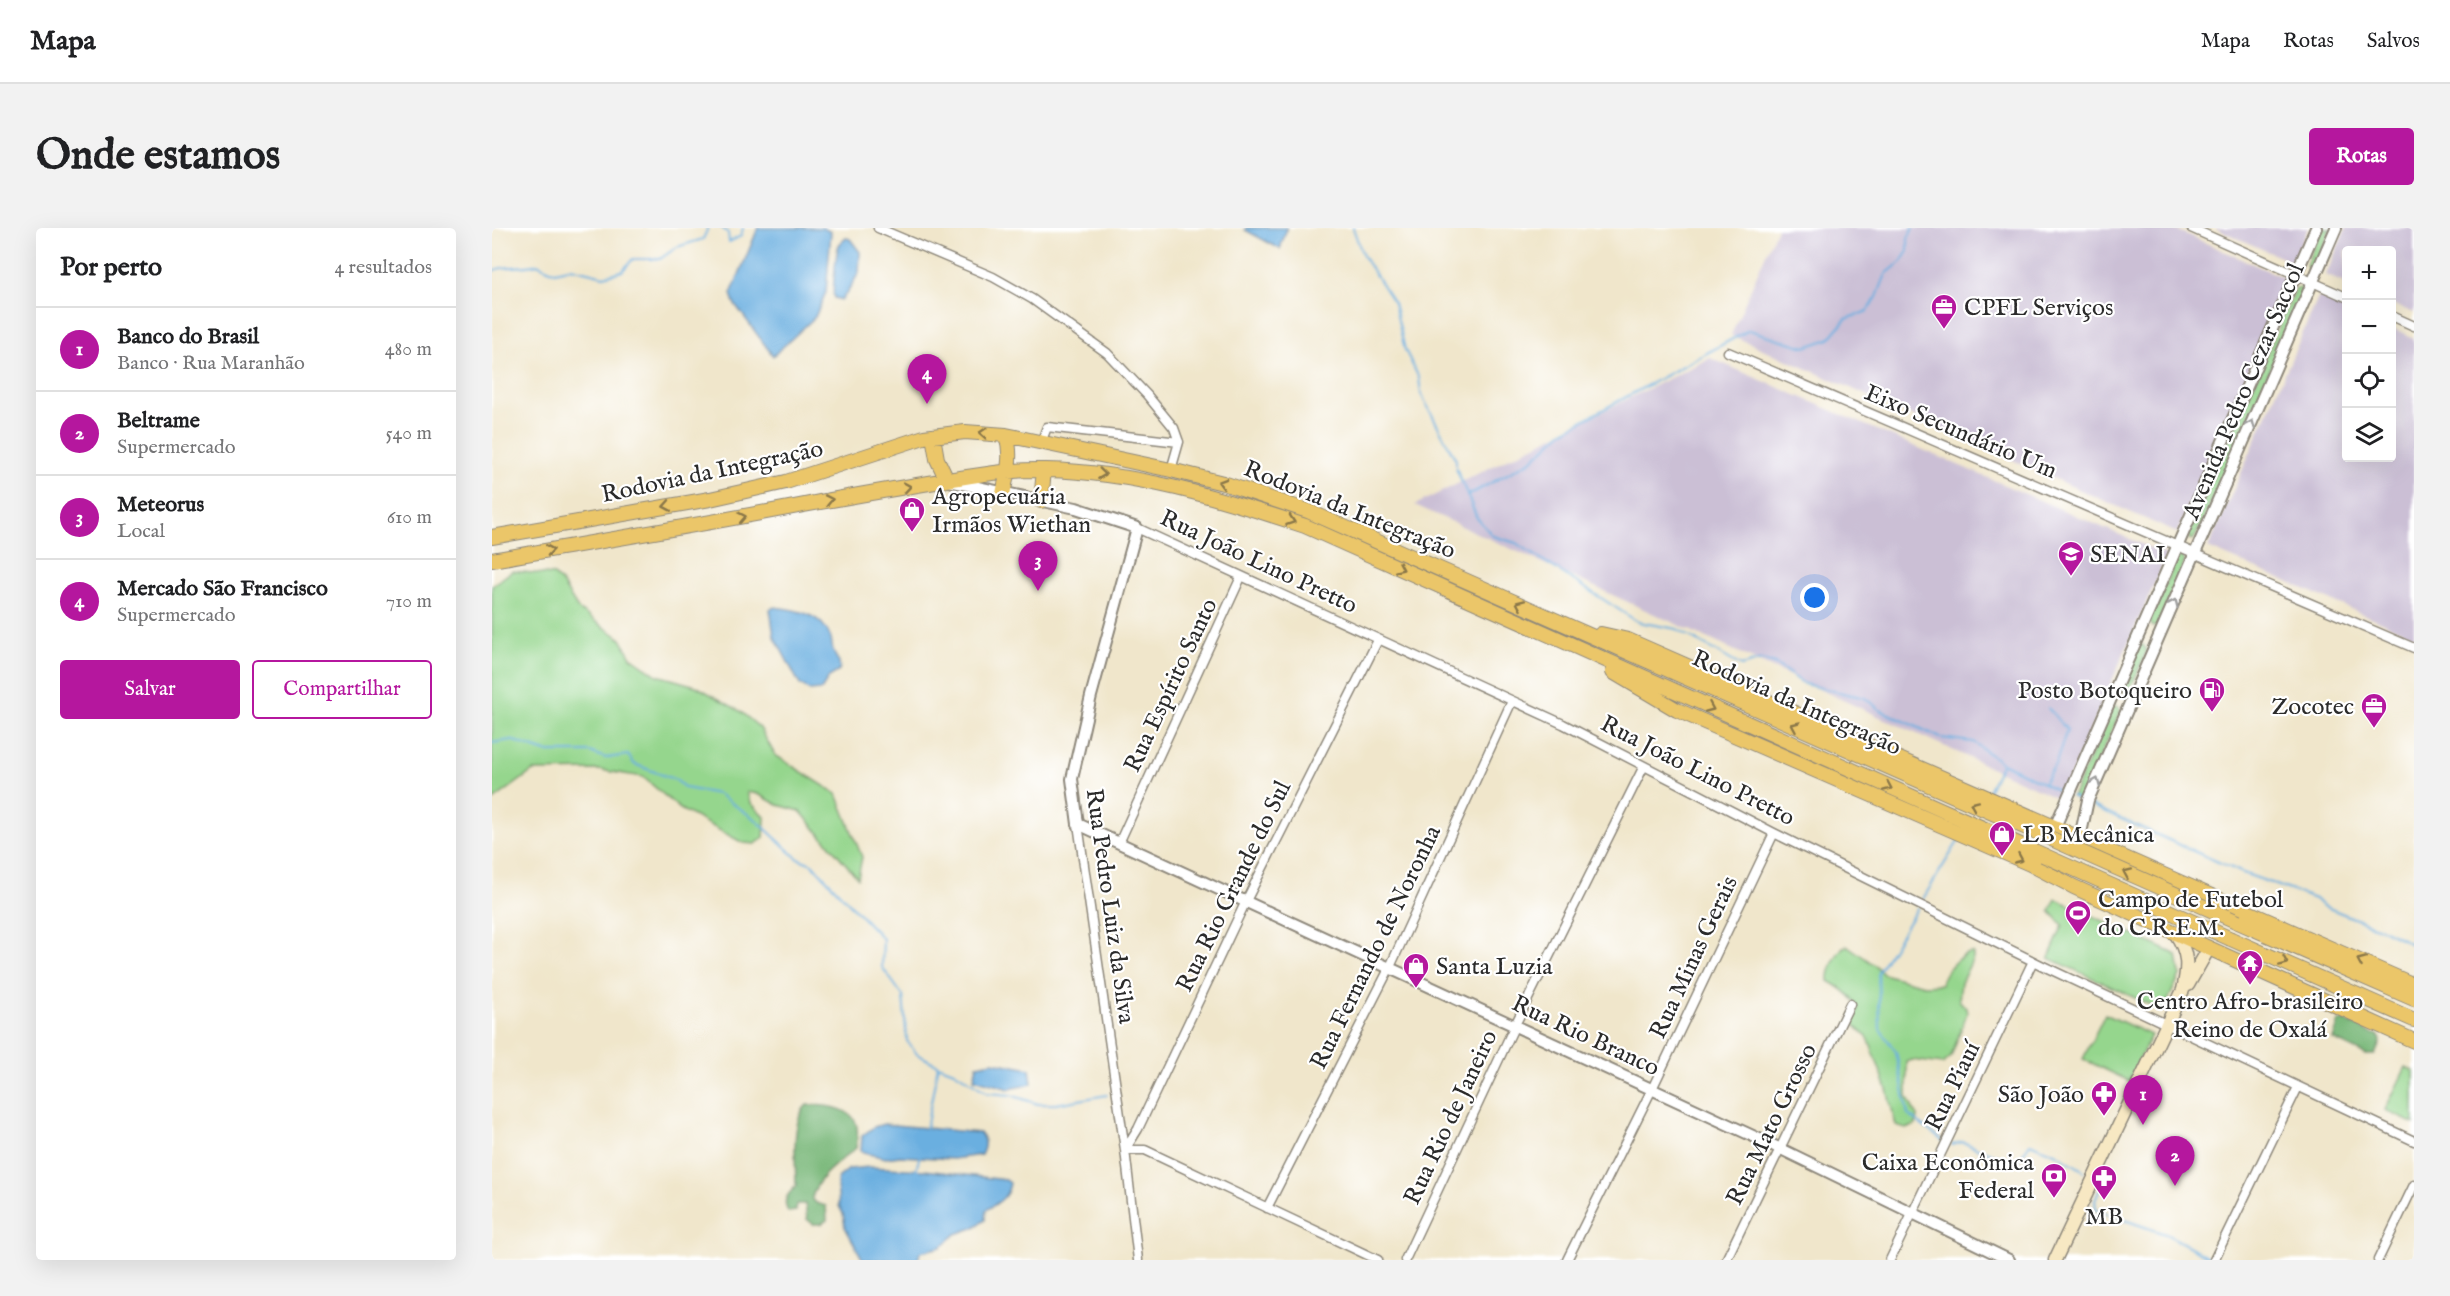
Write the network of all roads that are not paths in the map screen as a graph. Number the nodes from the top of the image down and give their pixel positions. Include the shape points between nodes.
1 (878, 228) edge
2 (2191, 228) edge
3 (2316, 228) edge
4 (2337, 228) edge
5 (2296, 274) junction
6 (2313, 282) junction
7 (2342, 295) edge
8 (2396, 318) edge
9 (2414, 326) edge
10 (1728, 352) dead end
11 (1006, 435) junction
12 (933, 436) junction
13 (1179, 442) junction
14 (1041, 443) junction
15 (1044, 470) junction
16 (1171, 470) junction
17 (1008, 471) junction
18 (947, 480) junction
19 (1003, 494) junction
20 (1041, 501) junction
21 (1137, 528) junction
22 (492, 537) edge
23 (2178, 546) junction
24 (2195, 554) junction
25 (492, 560) edge
26 (1241, 577) junction
27 (1378, 640) junction
28 (1567, 642) junction
29 (2414, 648) edge
30 (1512, 701) junction
31 (1644, 766) junction
32 (1078, 824) junction
33 (2051, 832) junction
34 (1773, 833) junction
35 (2080, 838) junction
36 (1119, 843) junction
37 (2044, 872) junction
38 (1246, 901) junction
39 (2231, 903) junction
40 (2175, 933) junction
41 (2209, 948) junction
42 (2033, 961) junction
43 (1390, 967) junction
44 (2414, 985) edge
45 (2183, 990) junction
46 (2414, 999) edge
47 (1850, 1004) dead end
48 (2414, 1020) edge
49 (2167, 1024) junction
50 (1515, 1025) junction
51 (2414, 1041) edge
52 (2298, 1087) junction
53 (1652, 1089) junction
54 (2414, 1142) edge
55 (1781, 1149) junction
56 (1125, 1150) junction
57 (2414, 1185) edge
58 (1267, 1208) junction
59 (1913, 1212) junction
60 (1373, 1259) edge
61 (1138, 1260) edge
62 (1405, 1260) edge
63 (1567, 1260) edge
64 (1726, 1260) edge
65 (1890, 1260) edge
66 (2009, 1260) edge
67 (2055, 1260) edge
68 (2214, 1260) edge
69 (2378, 1260) edge

1 - 13 street via 993,277 1076,329 1107,353 1146,394 1174,428
2 - 5 street
3 - 5 street, Avenida Pedro Cezar Saccol
4 - 6 street, Avenida Pedro Cezar Saccol
5 - 6 street
5 - 23 street, Avenida Pedro Cezar Saccol
6 - 7 street
24 -> 6 street, Avenida Pedro Cezar Saccol
8 - 9 street
10 - 23 street, Eixo Secundário Um
11 -> 12 highway, Rodovia da Integração via 965,432
11 - 14 highway, Rodovia da Integração
11 - 17 highway
12 - 18 highway via 937,459
12 -> 22 highway, Rodovia da Integração via 786,482
13 - 14 street via 1047,427
13 - 16 street
14 - 16 highway, Rodovia da Integração
15 - 17 highway, Rodovia da Integração
15 - 20 highway
15 -> 28 highway, Rodovia da Integração via 1103,473 1150,482 1262,512 1347,544
33 -> 16 highway, Rodovia da Integração via 1308,511
17 - 18 highway, Rodovia da Integração
17 - 19 highway
18 - 19 street, Rua João Lino Pretto
25 -> 18 highway, Rodovia da Integração
19 - 20 street, Rua João Lino Pretto
20 - 21 street, Rua João Lino Pretto
21 - 26 street, Rua João Lino Pretto
21 - 32 street, Rua Pedro Luiz da Silva via 1072,779
23 - 24 street, Eixo Secundário Um
23 - 33 street, Avenida Pedro Cezar Saccol
24 - 29 street, Eixo Secundário Um
35 -> 24 street, Avenida Pedro Cezar Saccol via 2088,800
26 - 27 street, Rua João Lino Pretto
26 - 36 street, Rua Espírito Santo
27 - 30 street, Rua João Lino Pretto
27 - 38 street, Rua Rio Grande do Sul
28 -> 37 highway via 1677,710
28 -> 48 highway, Rodovia da Integração, bridge
30 - 31 street, Rua João Lino Pretto
30 - 43 street, Rua Fernando de Noronha
31 - 34 street, Rua João Lino Pretto
31 - 50 street, Rua Rio de Janeiro
32 - 36 street, Rua Rio Branco
32 - 56 street, Rua Pedro Luiz da Silva
33 - 35 highway
33 - 37 highway
46 -> 33 highway, bridge via 2238,922
34 - 42 street, Rua João Lino Pretto
34 - 53 street, Rua Minas Gerais
35 - 39 highway
36 - 38 street, Rua Rio Branco
37 - 40 highway
38 - 43 street, Rua Rio Branco
38 - 56 street, Rua Rio Grande do Sul
39 - 41 highway
44 -> 39 highway
40 - 41 highway
40 - 45 main road via 2184,946 2187,961
41 - 45 main road
41 - 51 highway
42 - 49 street, Rua João Lino Pretto
42 - 59 street, Rua Piauí
43 - 50 street, Rua Rio Branco
43 - 58 street, Rua Fernando de Noronha
45 - 49 main road
47 - 55 street, Rua Mato Grosso
49 - 52 street, Rua João Lino Pretto
49 - 67 main road
50 - 53 street, Rua Rio Branco
50 - 62 street, Rua Rio de Janeiro
52 - 54 street, Rua João Lino Pretto
52 - 68 street
53 - 55 street, Rua Rio Branco
53 - 63 street, Rua Minas Gerais
55 - 59 street, Rua Rio Branco
55 - 64 street, Rua Mato Grosso
56 - 58 street via 1145,1150
56 - 61 street, Rua Pedro Luiz da Silva
57 - 69 street
58 - 60 street
59 - 65 street, Rua Piauí
59 - 66 street, Rua Rio Branco

